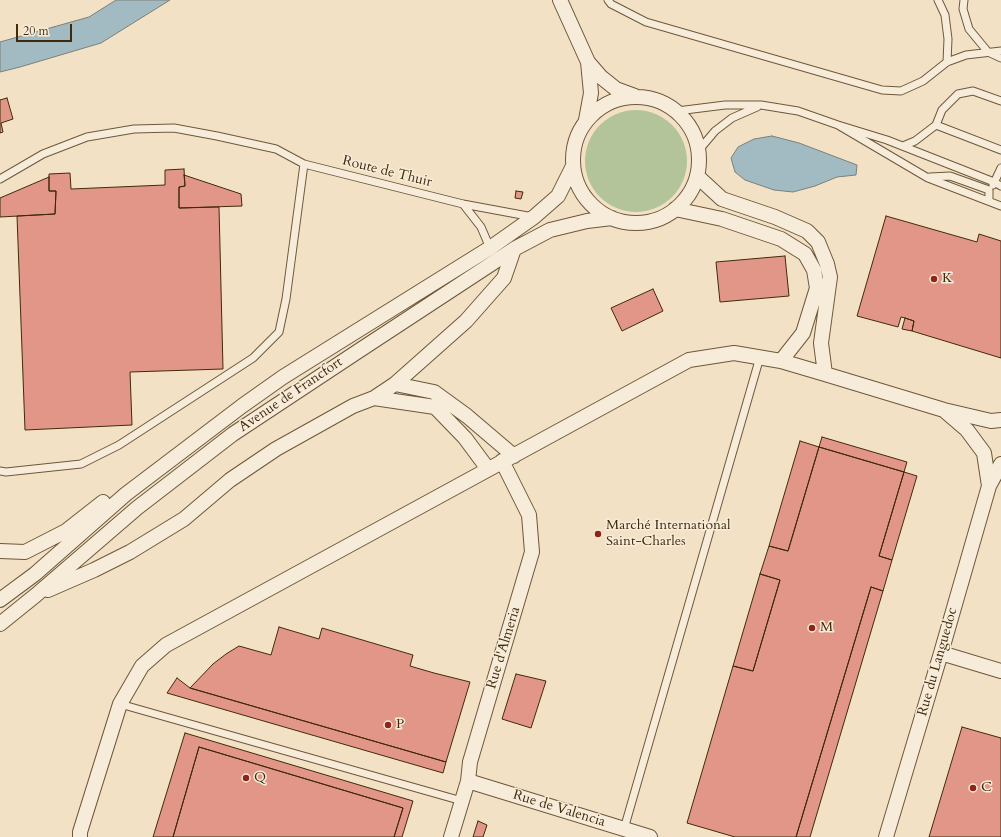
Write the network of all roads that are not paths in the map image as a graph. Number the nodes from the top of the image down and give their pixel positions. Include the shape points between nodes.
1 (560, 0) edge
2 (608, 0) edge
3 (938, 0) edge
4 (964, 0) edge
5 (1001, 51) edge
6 (988, 52) junction
7 (1001, 58) edge
8 (588, 62) junction
9 (947, 62) junction
10 (636, 96) junction
11 (1001, 101) edge
12 (760, 105) junction
13 (677, 111) junction
14 (586, 120) junction
15 (838, 124) junction
16 (936, 125) junction
17 (903, 146) junction
18 (699, 150) junction
19 (1001, 150) edge
20 (304, 164) junction
21 (573, 166) junction
22 (1001, 168) edge
23 (697, 176) junction
24 (928, 178) junction
25 (0, 179) edge
26 (998, 184) edge
27 (989, 190) junction
28 (989, 201) junction
29 (463, 204) junction
30 (1001, 206) edge
31 (675, 209) junction
32 (534, 217) junction
33 (612, 218) junction
34 (490, 248) junction
35 (514, 249) junction
36 (760, 358) junction
37 (781, 361) junction
38 (826, 374) junction
39 (395, 384) junction
40 (374, 398) junction
41 (242, 406) junction
42 (944, 410) junction
43 (1001, 420) edge
44 (508, 458) junction
45 (1001, 464) edge
46 (488, 469) junction
47 (0, 471) edge
48 (988, 486) junction
49 (0, 551) edge
50 (36, 595) junction
51 (0, 600) edge
52 (0, 624) edge
53 (941, 653) junction
54 (1001, 671) edge
55 (120, 704) junction
56 (468, 781) junction
57 (462, 802) junction
58 (624, 829) junction
59 (80, 837) edge
60 (452, 837) edge
61 (650, 837) edge
62 (886, 837) edge

1 - 8 street
2 - 9 lane via 646,22 882,90 901,90 923,81
3 - 9 lane via 945,15
4 - 6 lane via 962,9 968,29
5 - 6 lane
6 - 7 lane
6 - 9 lane via 966,55
8 - 10 street via 616,89
8 - 14 street via 592,94
10 - 13 street via 664,103
10 - 14 street via 617,99 600,107
11 - 16 lane via 973,91 958,94 942,110
12 - 13 lane via 725,105
12 - 15 lane via 798,111
12 - 18 lane via 732,118 715,131
13 - 18 street via 695,136
14 - 21 street via 578,134
15 - 17 lane
15 - 24 lane
16 - 17 lane via 915,141
16 - 19 lane
17 - 26 lane
18 - 23 street
20 - 25 lane, Route de Thuir via 276,149 217,136 174,128 134,129 87,137 43,154
20 - 29 lane, Route de Thuir
20 - 47 lane via 286,299 279,332 253,358 119,445 81,464
21 - 32 street, Avenue de Francfort via 558,196
21 - 33 street via 585,198 597,210
22 - 26 lane
23 - 31 street via 685,200
23 - 38 street via 722,199 807,231 818,242 830,277 821,343
24 - 27 lane via 950,176
24 - 28 lane
26 - 27 lane
27 - 28 lane
28 - 30 lane
29 - 32 lane, Route de Thuir
29 - 34 lane via 481,227
31 - 33 street via 661,218 645,222 628,222
31 - 37 street via 722,219 782,239 805,254 814,270 818,288 803,333
32 - 34 street, Avenue de Francfort
33 - 35 street, Avenue de Francfort via 550,230
34 - 41 street, Avenue de Francfort via 290,372
35 - 39 street via 504,278 466,321
35 - 50 street, Avenue de Francfort via 232,434 137,508
36 - 37 street
36 - 44 street via 734,353 689,360
36 - 58 lane
37 - 38 street
38 - 42 street
39 - 40 street
39 - 44 street via 434,392 467,416
40 - 46 street via 435,407 465,438
40 - 50 street via 353,406 276,449 230,480 184,519 130,552
41 - 49 street via 161,458 66,531 25,552
41 - 51 street, Avenue de Francfort via 126,494 35,574
42 - 43 street via 991,421
42 - 48 street, Rue du Languedoc via 967,430 984,453
44 - 46 street
44 - 56 street, Rue d'Almeria via 529,515 532,552 470,762
45 - 48 street, Rue du Languedoc
46 - 55 street via 166,645 142,666
48 - 53 street, Rue du Languedoc
50 - 52 street, Avenue de Francfort
53 - 54 street
53 - 62 street, Rue du Languedoc
55 - 57 lane
55 - 59 street
56 - 57 street, Rue d'Almeria
56 - 58 street, Rue de Valencia
57 - 60 street, Rue d'Almeria
58 - 61 street, Rue de Valencia

